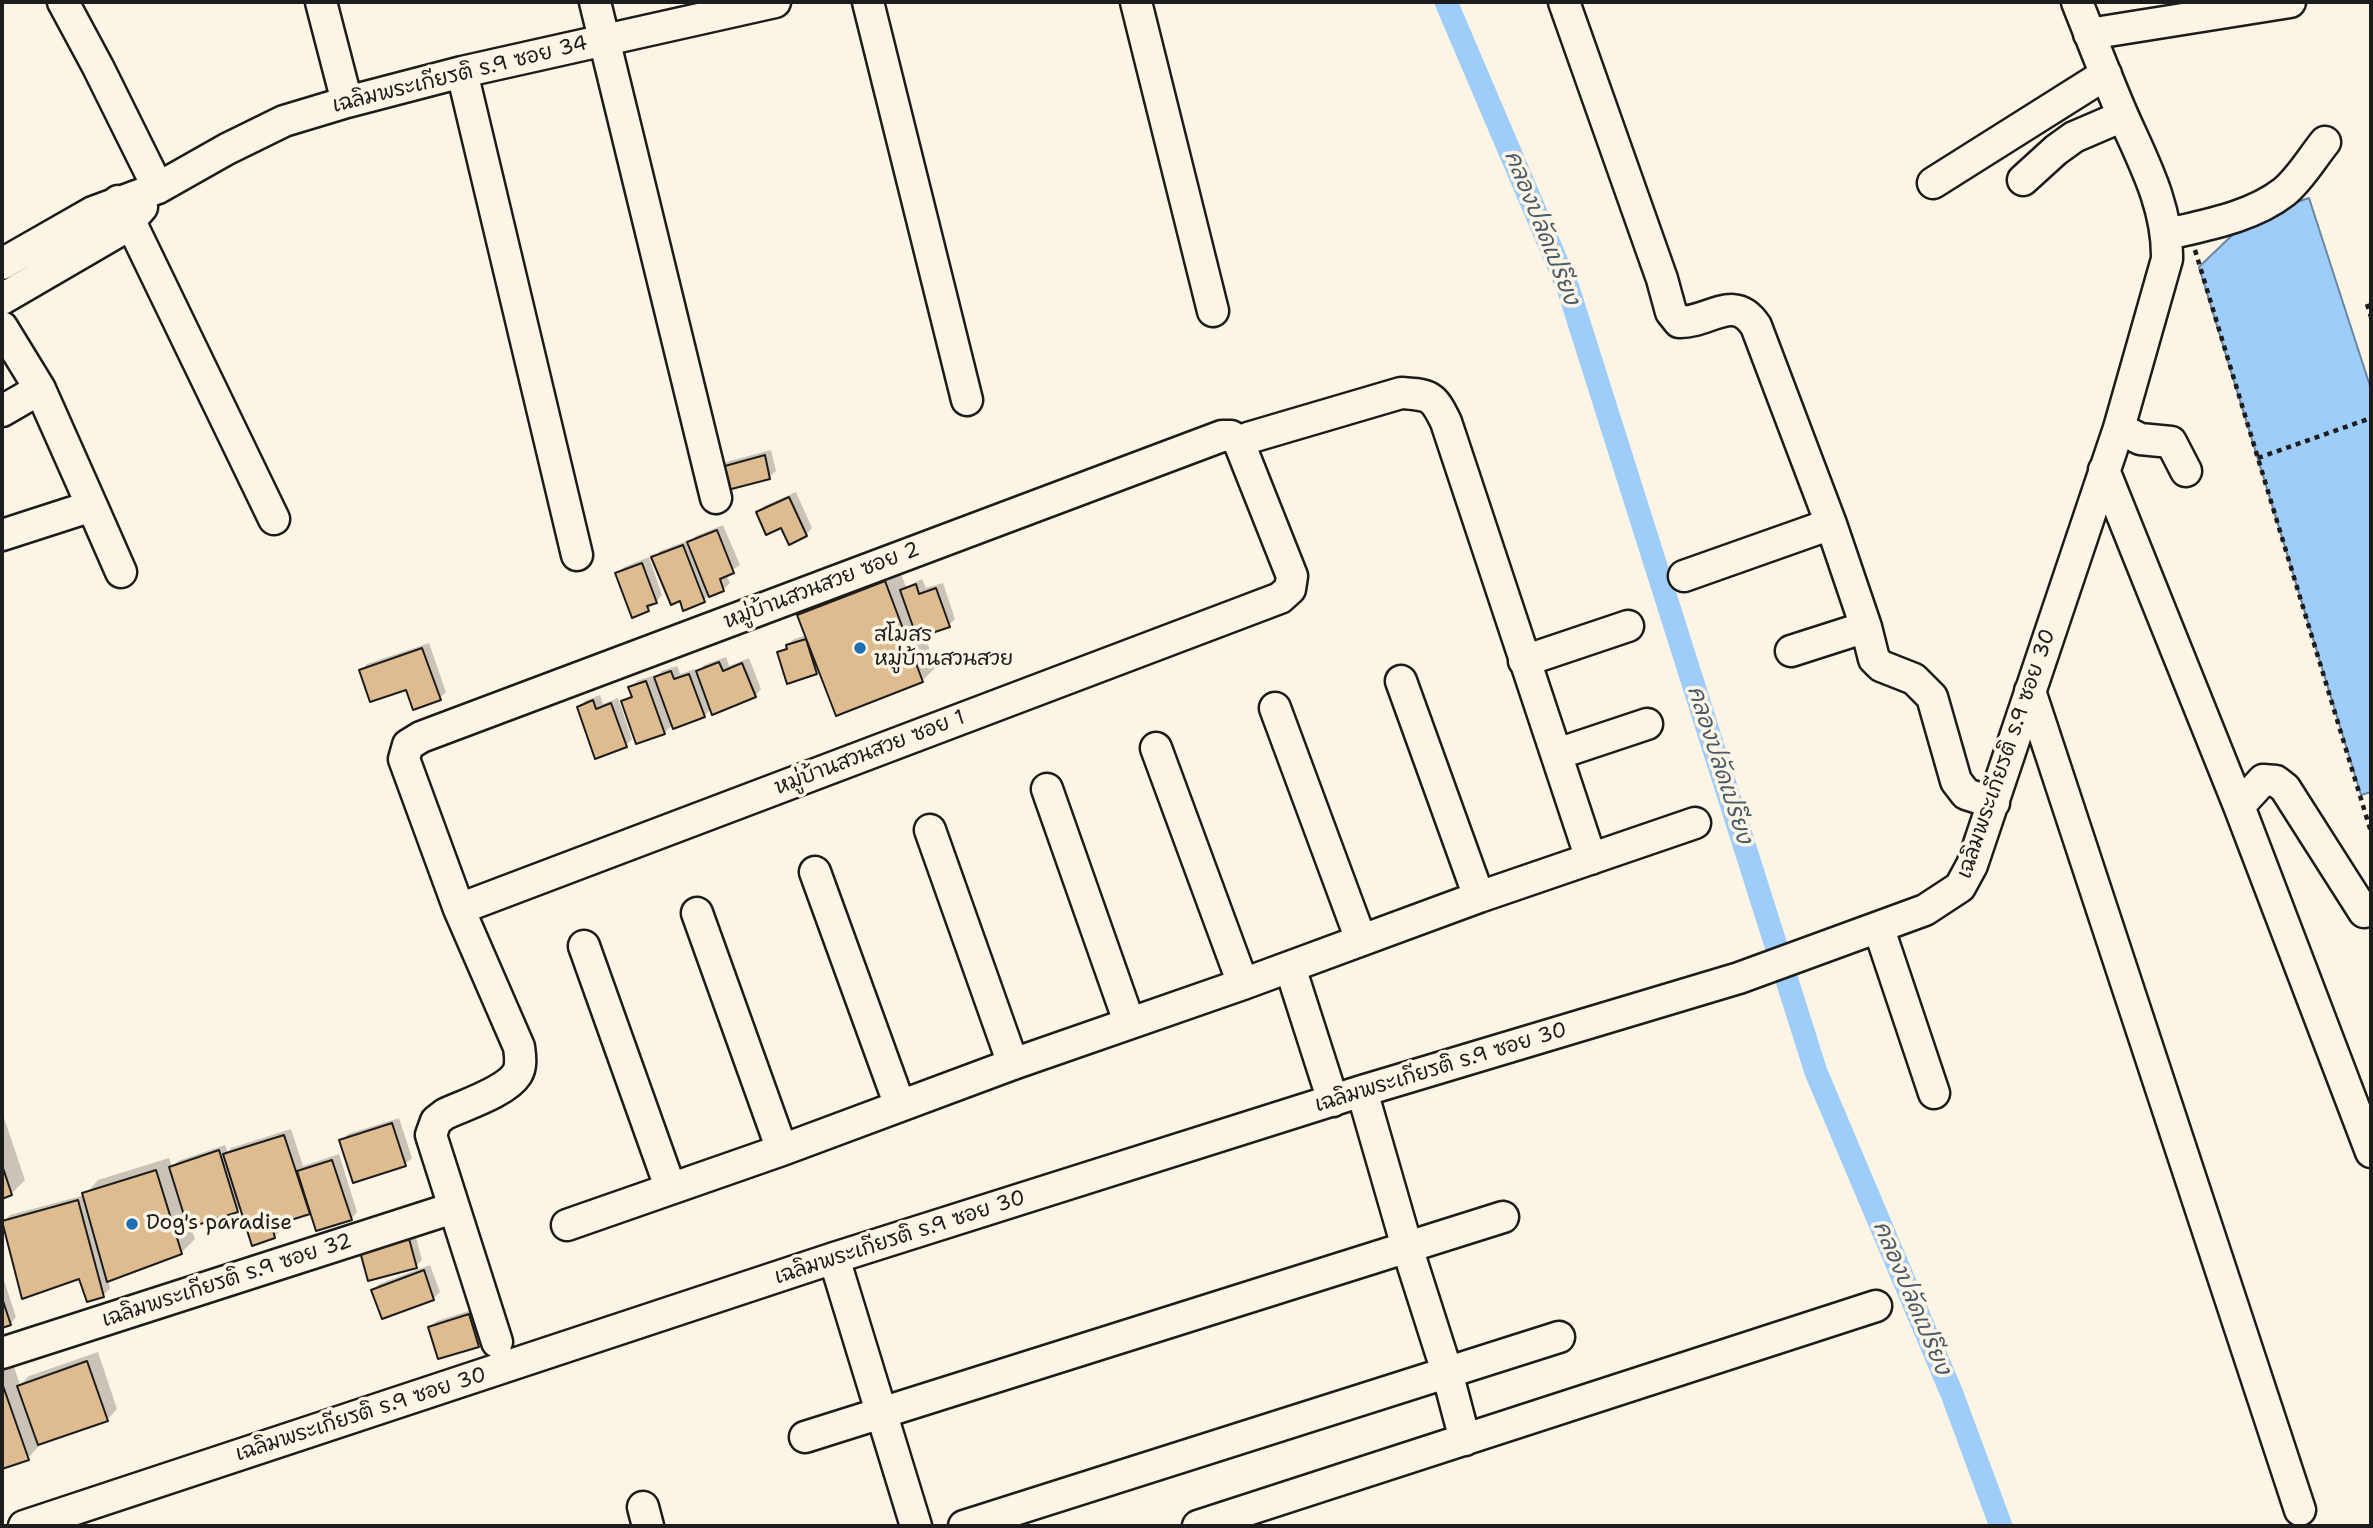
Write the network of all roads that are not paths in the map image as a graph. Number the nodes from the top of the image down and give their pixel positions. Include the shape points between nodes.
1 (62, 2) edge
2 (321, 2) edge
3 (596, 2) edge
4 (775, 2) edge
5 (868, 2) edge
6 (1136, 2) edge
7 (1564, 2) edge
8 (2077, 2) edge
9 (2290, 2) edge
10 (2089, 34) junction
11 (605, 39) junction
12 (462, 72) junction
13 (2106, 74) junction
14 (347, 102) junction
15 (2123, 116) junction
16 (2325, 142) dead end
17 (2023, 180) dead end
18 (1933, 183) dead end
19 (158, 188) junction
20 (124, 211) junction
21 (2178, 232) junction
22 (2, 264) edge
23 (2, 299) edge
24 (1213, 311) dead end
25 (2, 327) edge
26 (40, 389) junction
27 (967, 400) dead end
28 (2, 411) edge
29 (2119, 428) junction
30 (1241, 446) junction
31 (2104, 470) junction
32 (2186, 471) dead end
33 (716, 498) dead end
34 (92, 506) junction
35 (274, 519) dead end
36 (1831, 524) junction
37 (2, 535) edge
38 (577, 555) dead end
39 (121, 572) dead end
40 (1684, 576) dead end
41 (1628, 626) dead end
42 (1866, 627) junction
43 (1791, 651) dead end
44 (1524, 661) junction
45 (1401, 681) dead end
46 (2030, 691) junction
47 (1275, 708) dead end
48 (1647, 724) dead end
49 (1156, 748) dead end
50 (1557, 754) junction
51 (1047, 789) dead end
52 (1994, 803) junction
53 (2239, 806) junction
54 (1695, 823) dead end
55 (930, 830) dead end
56 (1591, 859) junction
57 (815, 872) dead end
58 (1479, 897) junction
59 (459, 909) junction
60 (2364, 912) dead end
61 (697, 913) dead end
62 (1879, 929) junction
63 (1361, 940) junction
64 (584, 946) dead end
65 (1290, 967) junction
66 (1243, 984) junction
67 (1129, 1022) junction
68 (1013, 1064) junction
69 (1362, 1091) junction
70 (1934, 1093) dead end
71 (1333, 1101) junction
72 (900, 1106) junction
73 (782, 1150) junction
74 (2371, 1152) edge
75 (670, 1187) junction
76 (453, 1208) junction
77 (1503, 1217) dead end
78 (567, 1225) dead end
79 (1407, 1247) junction
80 (834, 1258) junction
81 (1876, 1306) dead end
82 (1559, 1336) dead end
83 (496, 1342) dead end
84 (2, 1353) edge
85 (1447, 1372) junction
86 (880, 1413) junction
87 (805, 1437) dead end
88 (1465, 1440) junction
89 (2300, 1510) dead end
90 (24, 1526) edge
91 (916, 1526) edge
92 (964, 1526) edge
93 (1198, 1526) edge

1 - 19 street
2 - 14 street
3 - 11 street
4 - 11 street, เฉลิมพระเกียรติ ร.9 ซอย 34
5 - 27 street
6 - 24 street
7 - 36 street via 1671,312 1679,321 1691,322 1727,309 1749,315
8 - 10 street, เฉลิมพระเกียรติ ร.9 ซอย 30
9 - 10 street
10 - 13 street, เฉลิมพระเกียรติ ร.9 ซอย 30
11 - 12 street, เฉลิมพระเกียรติ ร.9 ซอย 34
11 - 33 street
12 - 14 street, เฉลิมพระเกียรติ ร.9 ซอย 34
12 - 38 street
13 - 15 street, เฉลิมพระเกียรติ ร.9 ซอย 30
13 - 18 street
14 - 19 street, เฉลิมพระเกียรติ ร.9 ซอย 34 via 284,121
15 - 17 street via 2074,137
15 - 21 street, เฉลิมพระเกียรติ ร.9 ซอย 30
16 - 21 street via 2285,191 2218,222
19 - 20 street, เฉลิมพระเกียรติ ร.9 ซอย 34
20 - 22 street, เฉลิมพระเกียรติ ร.9 ซอย 34 via 93,212
20 - 23 street, เฉลิมพระเกียรติ ร.9 ซอย 34 via 124,228
20 - 35 street
21 - 29 street, เฉลิมพระเกียรติ ร.9 ซอย 30
25 - 26 street
26 - 28 street
26 - 34 street
29 - 31 street, เฉลิมพระเกียรติ ร.9 ซอย 30
29 - 32 street via 2140,439 2171,442
30 - 44 street via 1248,438 1401,393 1427,395 1437,401
30 - 59 street, หมู่บ้านสวนสวย ซอย 1 via 1292,576 1290,589 1280,598
30 - 59 street, หมู่บ้านสวนสวย ซอย 2 via 1231,436 1222,436 421,737 408,745 404,759
31 - 46 street, เฉลิมพระเกียรติ ร.9 ซอย 30
31 - 53 street
34 - 37 street
34 - 39 street
36 - 40 street
36 - 42 street
41 - 44 street
42 - 43 street
42 - 52 street via 1874,659 1914,679 1932,697 1956,781 1966,794
44 - 50 street
45 - 58 street
46 - 52 street, เฉลิมพระเกียรติ ร.9 ซอย 30
46 - 89 street
47 - 63 street
48 - 50 street
49 - 66 street
50 - 56 street
51 - 67 street
52 - 62 street, เฉลิมพระเกียรติ ร.9 ซอย 30 via 1960,887 1938,904
53 - 60 street via 2263,779 2285,788
53 - 74 street
54 - 56 street
55 - 68 street
56 - 58 street
57 - 72 street
58 - 63 street
59 - 76 street via 521,1061 510,1082 445,1114 432,1127 433,1147
61 - 73 street
62 - 69 street, เฉลิมพระเกียรติ ร.9 ซอย 30 via 1739,978
62 - 70 street
63 - 65 street
64 - 75 street
65 - 66 street
65 - 71 street
66 - 67 street
67 - 68 street
68 - 72 street
69 - 71 street, เฉลิมพระเกียรติ ร.9 ซอย 30
69 - 79 street
71 - 80 street, เฉลิมพระเกียรติ ร.9 ซอย 30
72 - 73 street
73 - 75 street
75 - 78 street
76 - 83 street
76 - 84 street, เฉลิมพระเกียรติ ร.9 ซอย 32
77 - 79 street
79 - 85 street
79 - 86 street
80 - 86 street
80 - 90 street, เฉลิมพระเกียรติ ร.9 ซอย 30
81 - 88 street
82 - 85 street
85 - 88 street
85 - 92 street
86 - 87 street
86 - 91 street
88 - 93 street

